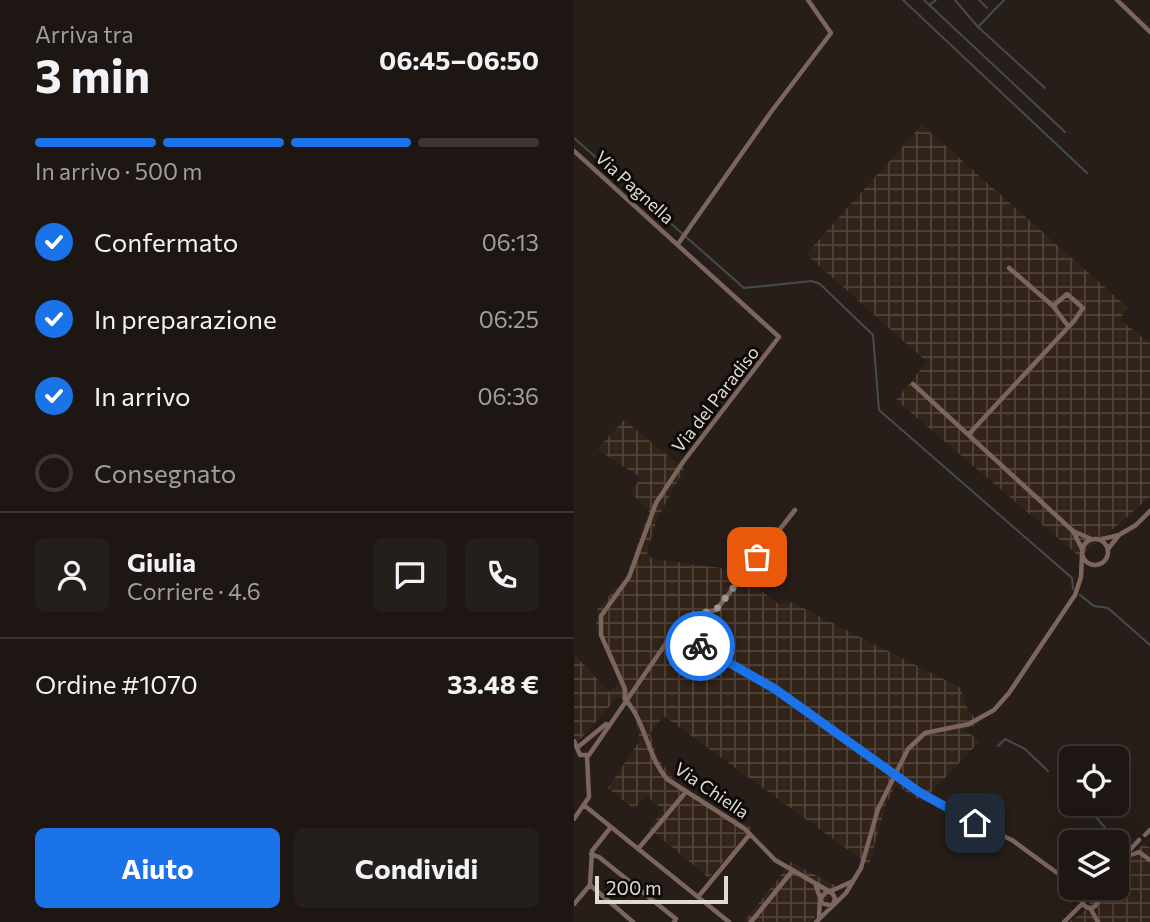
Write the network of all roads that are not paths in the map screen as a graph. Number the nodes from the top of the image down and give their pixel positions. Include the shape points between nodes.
1 (808, 0) edge
2 (1117, 0) edge
3 (1150, 32) edge
4 (574, 151) edge
5 (680, 242) junction
6 (1009, 268) dead end
7 (1053, 306) junction
8 (1068, 326) junction
9 (913, 384) dead end
10 (969, 435) junction
11 (795, 510) dead end
12 (1150, 511) edge
13 (1073, 531) junction
14 (1119, 535) junction
15 (1092, 539) junction
16 (1099, 539) junction
17 (1108, 550) junction
18 (1082, 552) junction
19 (1092, 565) junction
20 (1081, 577) junction
21 (671, 636) junction
22 (625, 699) junction
23 (610, 721) junction
24 (574, 740) edge
25 (581, 745) junction
26 (592, 750) junction
27 (584, 756) junction
28 (574, 760) edge
29 (895, 774) junction
30 (685, 793) junction
31 (585, 806) junction
32 (574, 819) edge
33 (611, 827) junction
34 (1150, 830) edge
35 (750, 834) junction
36 (1145, 835) dead end
37 (1139, 840) dead end
38 (638, 849) junction
39 (1129, 851) edge
40 (591, 854) junction
41 (1129, 856) edge
42 (1150, 860) edge
43 (793, 870) junction
44 (1059, 874) edge
45 (853, 880) junction
46 (590, 884) junction
47 (816, 886) junction
48 (828, 892) junction
49 (698, 897) junction
50 (820, 899) junction
51 (1086, 900) edge
52 (1092, 900) edge
53 (574, 904) edge
54 (833, 905) junction
55 (1087, 906) junction
56 (817, 920) edge
57 (633, 922) edge
58 (674, 922) edge
59 (729, 922) edge
60 (751, 922) edge
61 (1064, 922) edge
62 (1098, 922) edge

1 - 5 street via 831,33
2 - 3 street
4 - 5 street, Via Pagnella
5 - 22 street, Via del Paradiso via 776,331 779,340 677,471 652,513 629,577 601,616 601,635 625,689
6 - 7 street
7 - 8 street
7 - 8 street via 1067,294 1081,304 1081,312
8 - 10 street
9 - 10 street
10 - 13 street
11 - 21 street via 720,605 692,615
12 - 14 street
13 - 15 street
13 - 18 street
14 - 16 street
14 - 17 street
15 - 16 street
15 - 18 street
16 - 17 street
17 - 19 street via 1103,562
18 - 19 street
18 - 20 street
19 - 20 street
20 - 29 street via 1075,595 1002,702 970,724 920,736
21 - 22 street
21 - 29 street via 682,636 765,683
22 - 23 street
22 - 30 street, Via Chiella via 636,712 663,774
23 - 25 street
23 - 26 street
24 - 25 street
25 - 26 street
25 - 27 street
26 - 27 street
27 - 28 street
27 - 31 street via 590,789
29 - 44 street via 960,816 1012,840
29 - 45 street
30 - 35 street, Via Chiella
30 - 38 street
31 - 32 street
31 - 33 street
33 - 38 street
33 - 40 street
34 - 36 street
35 - 43 street, Via Chiella via 775,860
35 - 49 street
37 - 39 street
38 - 49 street
40 - 46 street
40 - 58 street via 676,919
41 - 42 street via 1139,852
43 - 47 street, Via Chiella
43 - 60 street
45 - 48 street
45 - 54 street
46 - 53 street
46 - 57 street
47 - 48 street, Via Chiella
47 - 50 street
48 - 50 street
48 - 54 street via 835,897
49 - 59 street
50 - 54 street via 824,906
50 - 56 street
51 - 55 street
52 - 55 street
54 - 56 street
55 - 61 street
55 - 62 street

